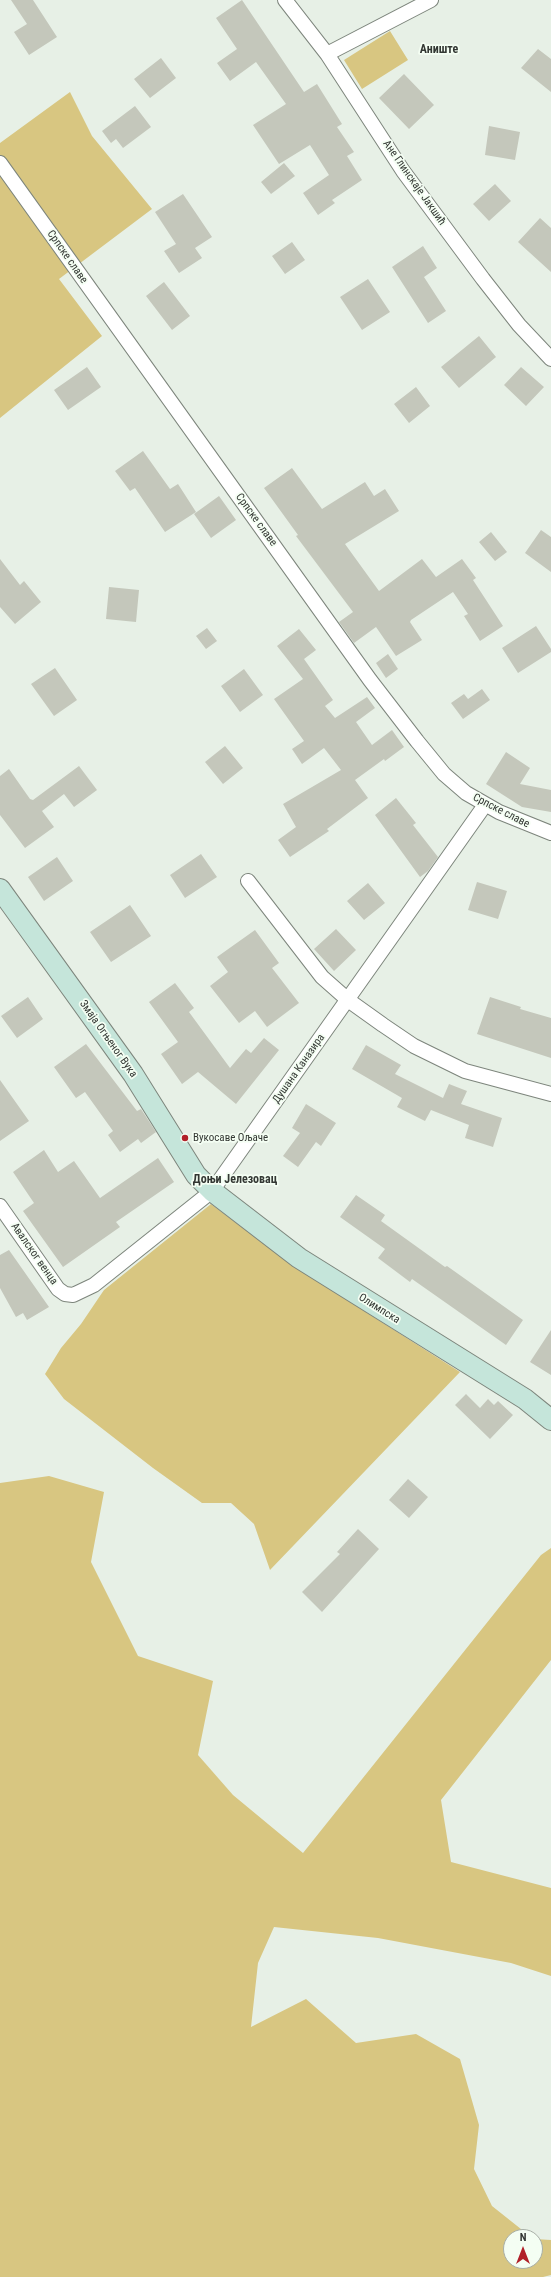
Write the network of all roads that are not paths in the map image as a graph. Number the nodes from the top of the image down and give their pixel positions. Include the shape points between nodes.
1 (285, 0) edge
2 (431, 0) edge
3 (327, 54) junction
4 (0, 163) edge
5 (551, 359) edge
6 (485, 805) junction
7 (551, 833) edge
8 (248, 881) dead end
9 (0, 889) edge
10 (348, 1000) junction
11 (551, 1094) edge
12 (212, 1191) junction
13 (0, 1206) edge
14 (73, 1295) joint
15 (551, 1420) edge

1 - 3 street, Ане Глинскаје Јакшић
2 - 3 street
3 - 5 street, Ане Глинскаје Јакшић via 403,171 518,325
4 - 6 street, Српске славе via 370,680 444,774
6 - 7 street, Српске славе
6 - 10 street, Душана Каназира
8 - 10 street via 322,977
9 - 12 street, Змаја Огњеног Вука via 132,1074 196,1175
10 - 11 street via 414,1046 439,1060 498,1082
10 - 12 street, Душана Каназира
12 - 14 street, Душана Каназира via 94,1285
12 - 15 street, Олимпска via 299,1258 525,1400
13 - 14 street, Авалског венца via 58,1289 65,1294

